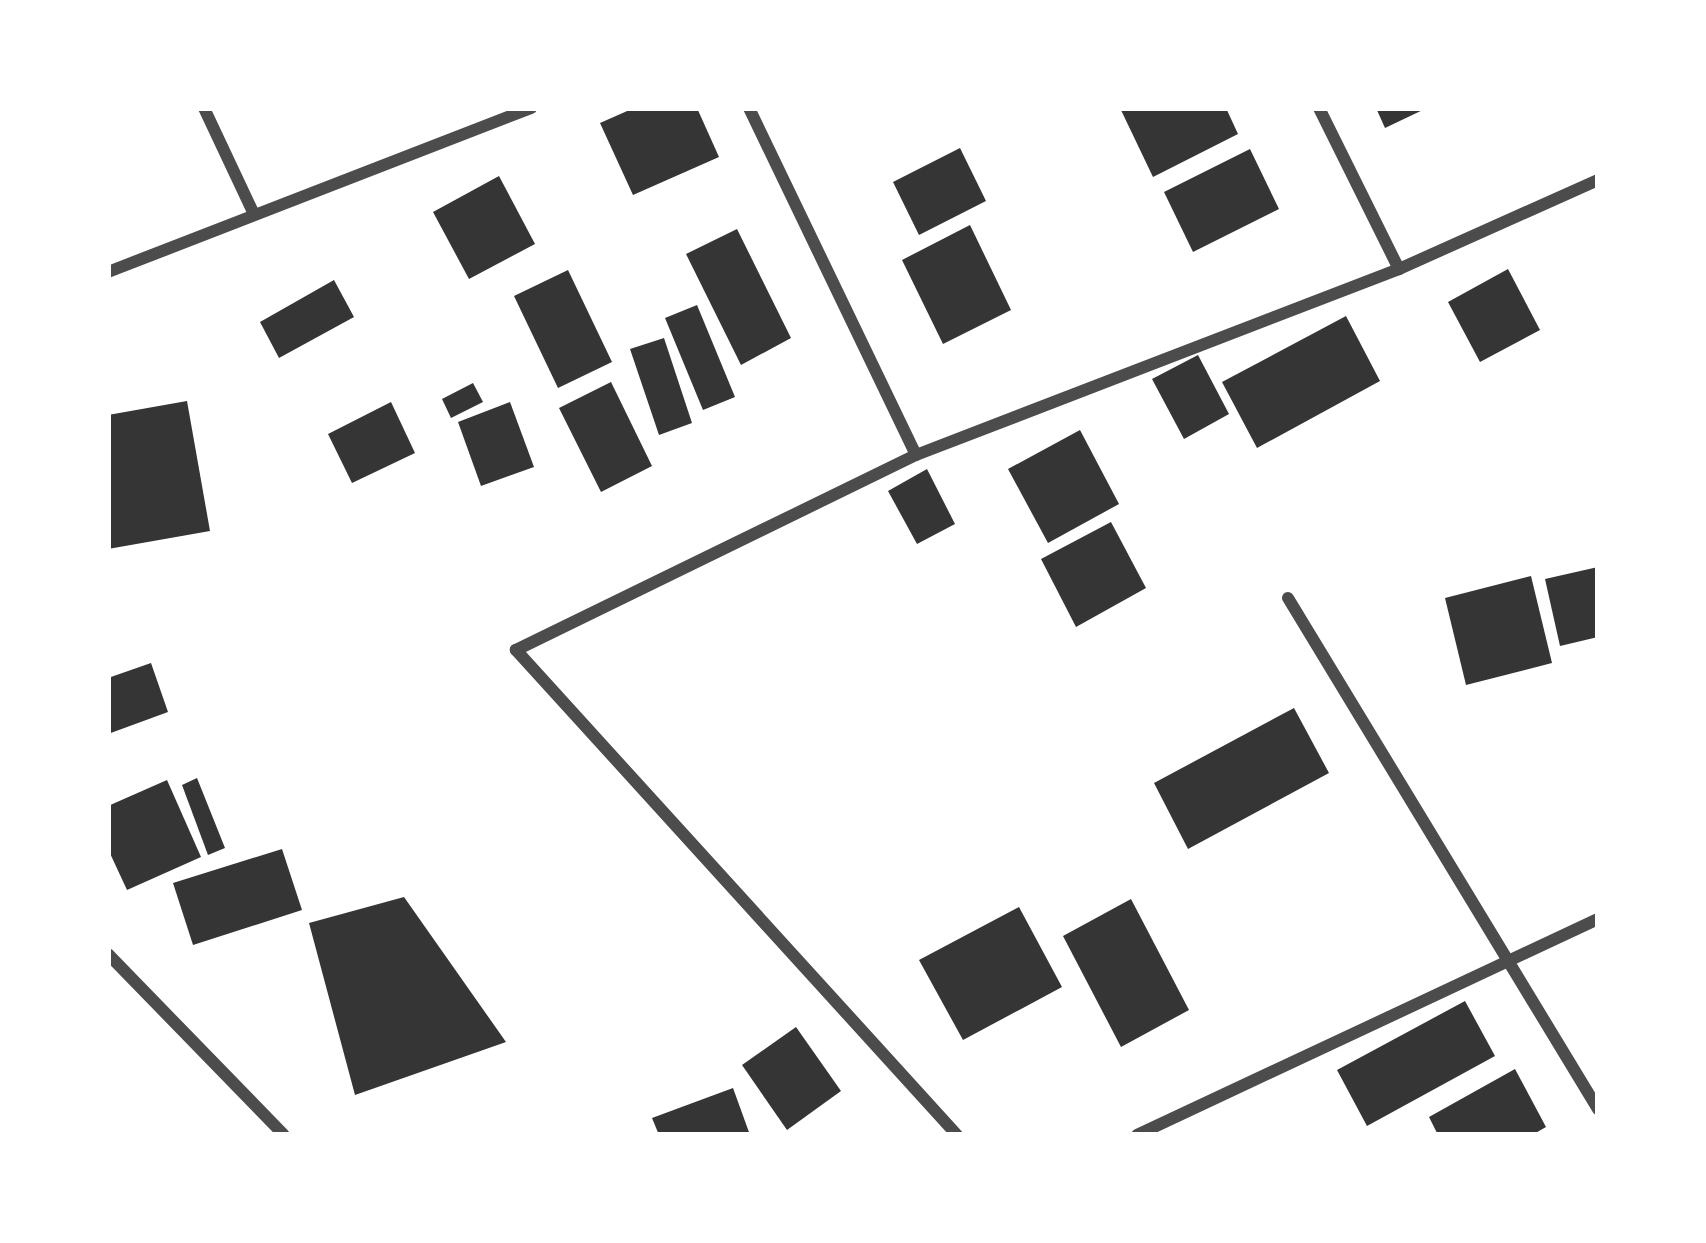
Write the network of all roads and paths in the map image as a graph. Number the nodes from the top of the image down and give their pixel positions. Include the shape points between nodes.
1 (204, 108) edge
2 (531, 108) edge
3 (749, 108) edge
4 (1319, 108) edge
5 (1598, 180) edge
6 (253, 212) junction
7 (1399, 269) junction
8 (108, 272) edge
9 (916, 455) junction
10 (1288, 598) dead end
11 (1598, 919) edge
12 (108, 954) edge
13 (1507, 957) junction
14 (1598, 1109) edge
15 (284, 1135) edge
16 (957, 1135) edge
17 (1137, 1135) edge

1 - 6 street
2 - 6 street
3 - 9 street
4 - 7 street
5 - 7 street
6 - 8 street
7 - 9 street
9 - 16 street via 515,650
10 - 13 street
11 - 13 street
12 - 15 street
13 - 14 street
13 - 17 street

